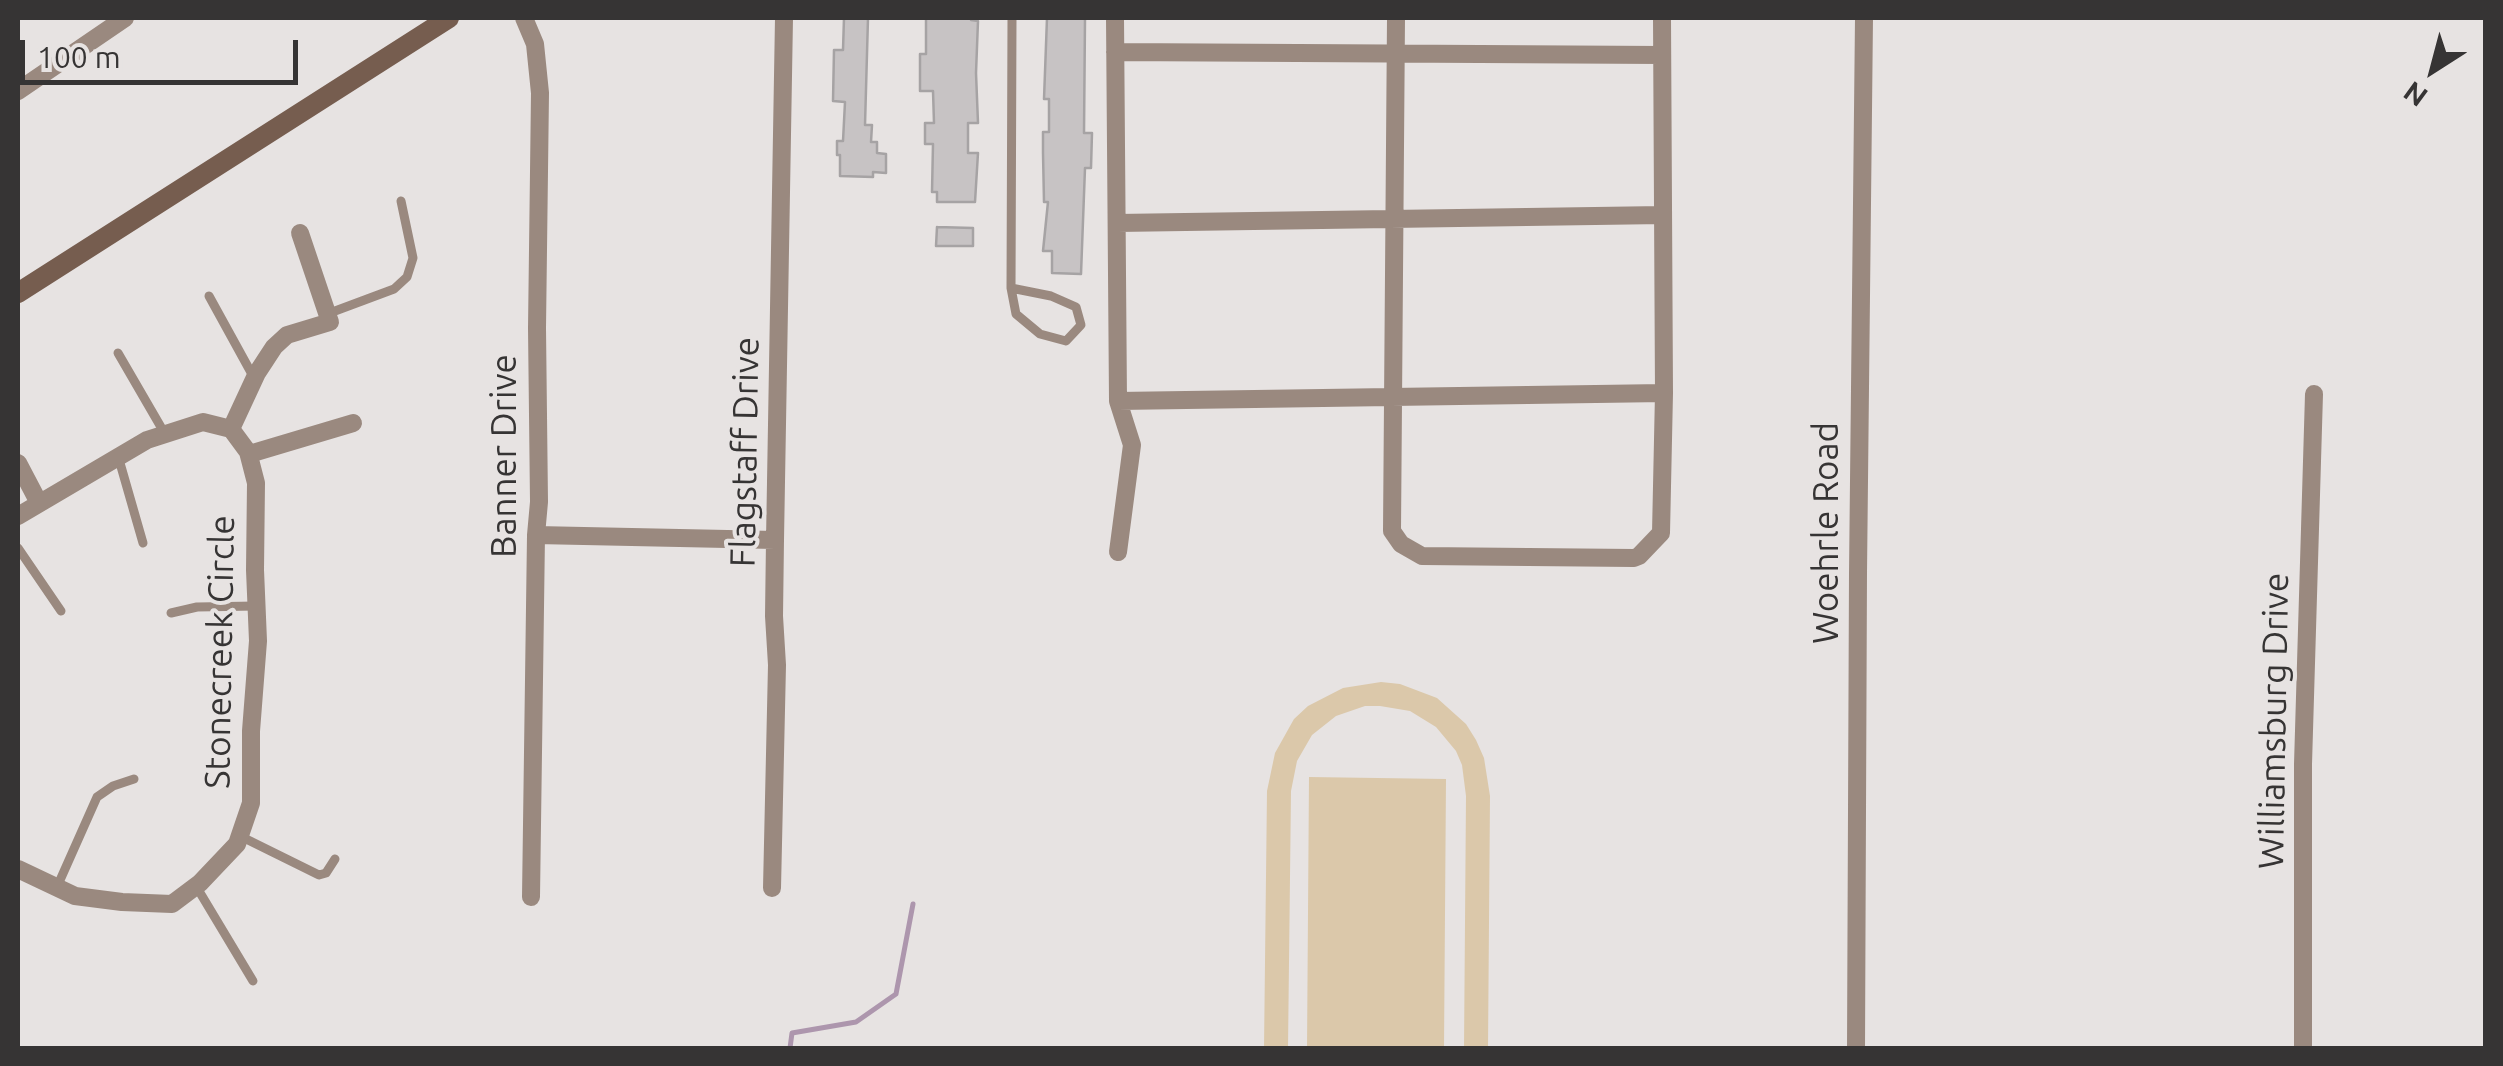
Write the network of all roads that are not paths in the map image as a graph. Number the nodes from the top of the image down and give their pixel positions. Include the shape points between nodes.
1 (125, 18) edge
2 (449, 18) edge
3 (524, 18) edge
4 (784, 18) edge
5 (1012, 18) edge
6 (1115, 18) edge
7 (1396, 18) edge
8 (1662, 18) edge
9 (1864, 18) edge
10 (1115, 52) junction
11 (1396, 54) junction
12 (1662, 56) junction
13 (18, 91) edge
14 (401, 201) dead end
15 (1663, 215) junction
16 (1395, 219) junction
17 (1117, 223) junction
18 (300, 233) dead end
19 (1010, 288) junction
20 (18, 293) edge
21 (209, 296) dead end
22 (327, 314) junction
23 (118, 353) dead end
24 (254, 379) junction
25 (1664, 393) junction
26 (2314, 394) dead end
27 (1392, 396) junction
28 (1118, 401) junction
29 (353, 423) dead end
30 (231, 429) junction
31 (165, 434) junction
32 (249, 454) junction
33 (118, 456) junction
34 (18, 462) edge
35 (39, 502) junction
36 (18, 516) edge
37 (536, 535) junction
38 (775, 540) junction
39 (143, 542) dead end
40 (18, 548) edge
41 (1118, 552) dead end
42 (256, 606) junction
43 (61, 611) dead end
44 (171, 613) dead end
45 (134, 778) dead end
46 (240, 836) junction
47 (335, 859) dead end
48 (18, 868) edge
49 (196, 886) junction
50 (57, 887) junction
51 (772, 888) dead end
52 (531, 897) dead end
53 (253, 981) dead end
54 (1856, 1048) edge
55 (2303, 1048) edge

1 - 13 street
2 - 20 street
3 - 37 street, Banner Drive via 535,44 540,94
4 - 38 street, Flagstaff Drive
5 - 19 lane
6 - 10 street
7 - 11 street
8 - 12 street
9 - 54 street, Woehrle Road
10 - 11 street
10 - 17 street
11 - 12 street
11 - 16 street
12 - 15 street
14 - 22 lane via 413,258 407,277 394,289
15 - 16 street
15 - 25 street
16 - 17 street
16 - 27 street
17 - 28 street
18 - 22 street
19 - 19 lane via 1016,314 1040,334 1066,342 1081,325 1076,307
21 - 24 lane
22 - 24 street via 330,322 287,335
23 - 31 lane
24 - 30 street
25 - 27 street
25 - 27 street via 1661,533 1634,558 1410,551 1392,531
26 - 55 street, Williamsburg Drive
27 - 28 street
28 - 41 street via 1132,445
29 - 32 street
30 - 31 street via 203,422
30 - 32 street, Stonecreek Circle
31 - 33 street
32 - 42 street, Stonecreek Circle via 256,483
33 - 35 street
33 - 39 lane
34 - 35 street
35 - 36 street
37 - 38 street
37 - 52 street, Banner Drive
38 - 51 street, Flagstaff Drive
40 - 43 lane
42 - 44 lane
42 - 46 street, Stonecreek Circle via 251,803
45 - 50 lane via 98,797
46 - 47 lane via 319,875
46 - 49 street, Stonecreek Circle
48 - 50 street, Stonecreek Circle
49 - 50 street, Stonecreek Circle via 172,904 75,896
49 - 53 lane

